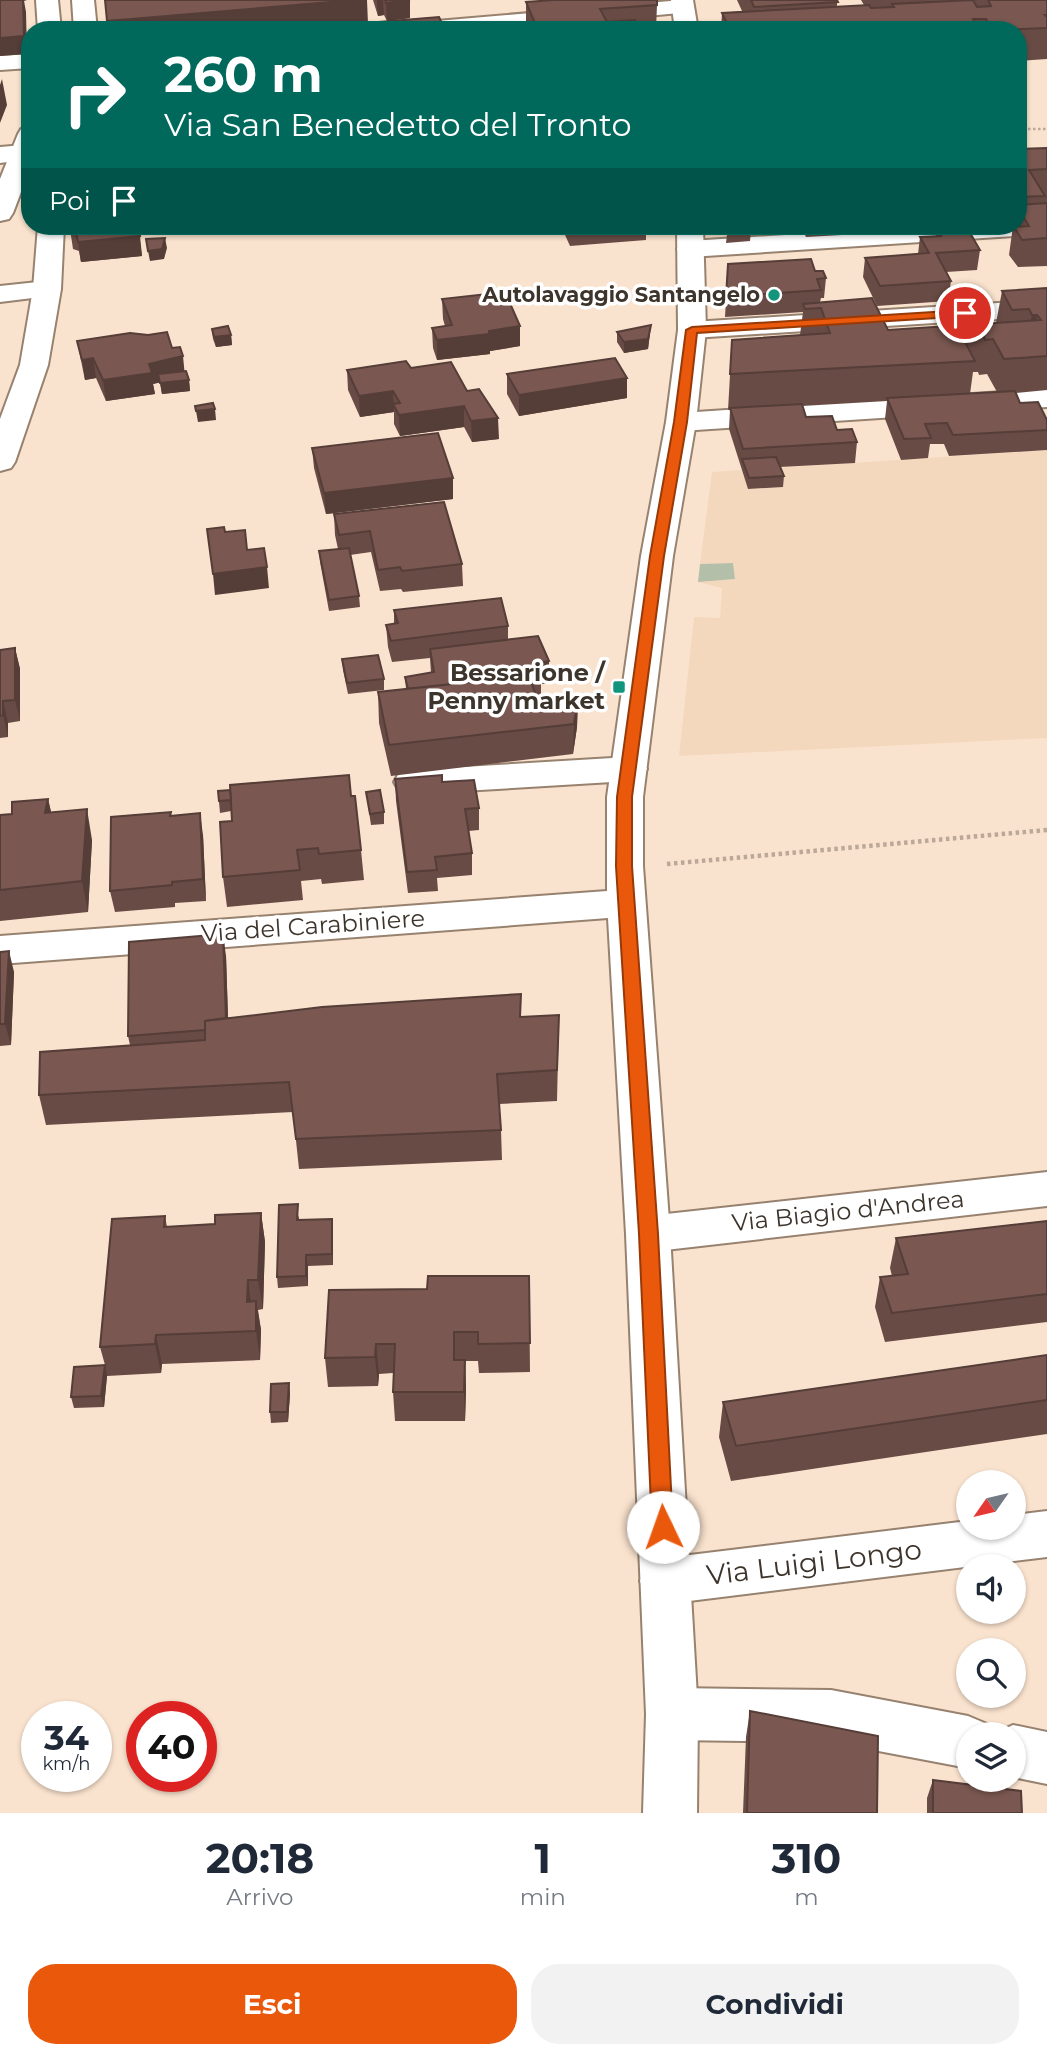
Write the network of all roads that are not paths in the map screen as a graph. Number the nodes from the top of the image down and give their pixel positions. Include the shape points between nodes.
1 (47, 0) edge
2 (83, 0) edge
3 (684, 12) edge
4 (49, 21) edge
5 (85, 21) edge
6 (548, 21) edge
7 (21, 62) edge
8 (0, 63) edge
9 (18, 147) edge
10 (0, 214) edge
11 (1047, 226) edge
12 (1027, 227) edge
13 (50, 235) edge
14 (755, 235) edge
15 (690, 237) edge
16 (47, 289) junction
17 (0, 294) edge
18 (1047, 308) edge
19 (692, 330) junction
20 (1047, 398) edge
21 (681, 422) junction
22 (0, 461) edge
23 (629, 769) junction
24 (412, 782) edge
25 (625, 885) junction
26 (0, 950) edge
27 (1047, 1189) edge
28 (648, 1234) junction
29 (1047, 1534) edge
30 (665, 1581) junction
31 (672, 1714) junction
32 (956, 1740) edge
33 (1026, 1754) edge
34 (1047, 1758) edge
35 (670, 1813) edge

1 - 4 street
2 - 5 street
3 - 6 street
7 - 8 street
9 - 10 street
11 - 12 street
13 - 16 street
14 - 15 street
15 - 19 street
16 - 17 street
16 - 22 street via 34,365
18 - 19 street
19 - 21 street
20 - 21 street
21 - 23 street via 657,556
23 - 24 street
23 - 25 street
25 - 26 street, Via del Carabiniere via 582,905
25 - 28 street
27 - 28 street, Via Biagio d'Andrea
28 - 30 street
29 - 30 street, Via Luigi Longo
30 - 31 street
31 - 32 street via 831,1716
31 - 35 street
33 - 34 street

